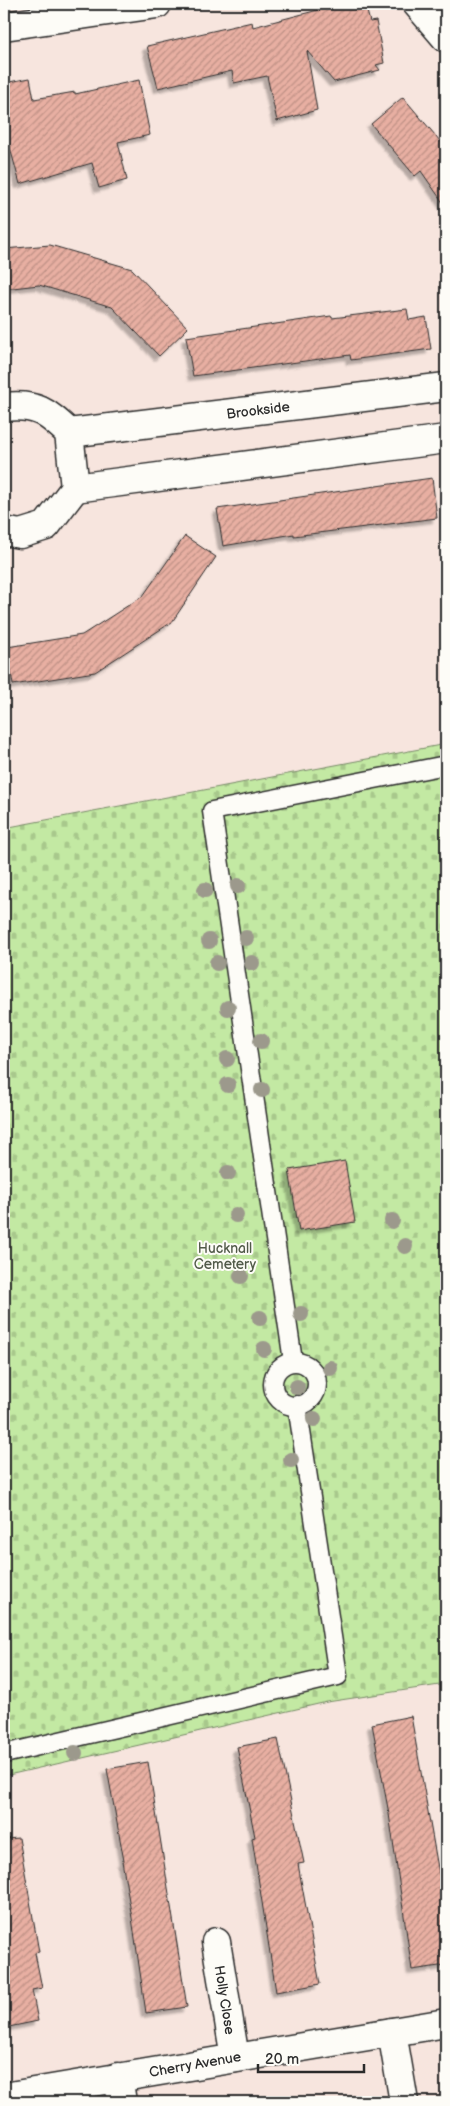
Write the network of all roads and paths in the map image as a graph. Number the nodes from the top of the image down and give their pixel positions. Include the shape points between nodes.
1 (157, 4) edge
2 (417, 4) edge
3 (4, 26) edge
4 (446, 38) edge
5 (446, 387) edge
6 (4, 407) edge
7 (69, 433) junction
8 (446, 439) edge
9 (75, 488) junction
10 (4, 531) edge
11 (446, 765) edge
12 (293, 1361) junction
13 (297, 1405) junction
14 (4, 1754) edge
15 (216, 1942) dead end
16 (446, 2022) edge
17 (392, 2032) junction
18 (235, 2058) junction
19 (120, 2090) edge
20 (4, 2096) edge
21 (404, 2102) edge

1 - 3 street
2 - 4 street
5 - 7 street, Brookside
6 - 7 street via 20,405 48,413
7 - 9 street
8 - 9 street
9 - 10 street via 46,526 20,534
11 - 12 lane via 212,811
12 - 13 lane via 308,1365 317,1378 316,1394 305,1405
12 - 13 lane via 278,1368 271,1382 276,1397 289,1407
13 - 14 lane via 338,1676
15 - 18 street, Holly Close
16 - 17 street, Cherry Avenue
17 - 18 street, Cherry Avenue
17 - 21 street
18 - 19 street, Cherry Avenue
19 - 20 street, Cherry Avenue

